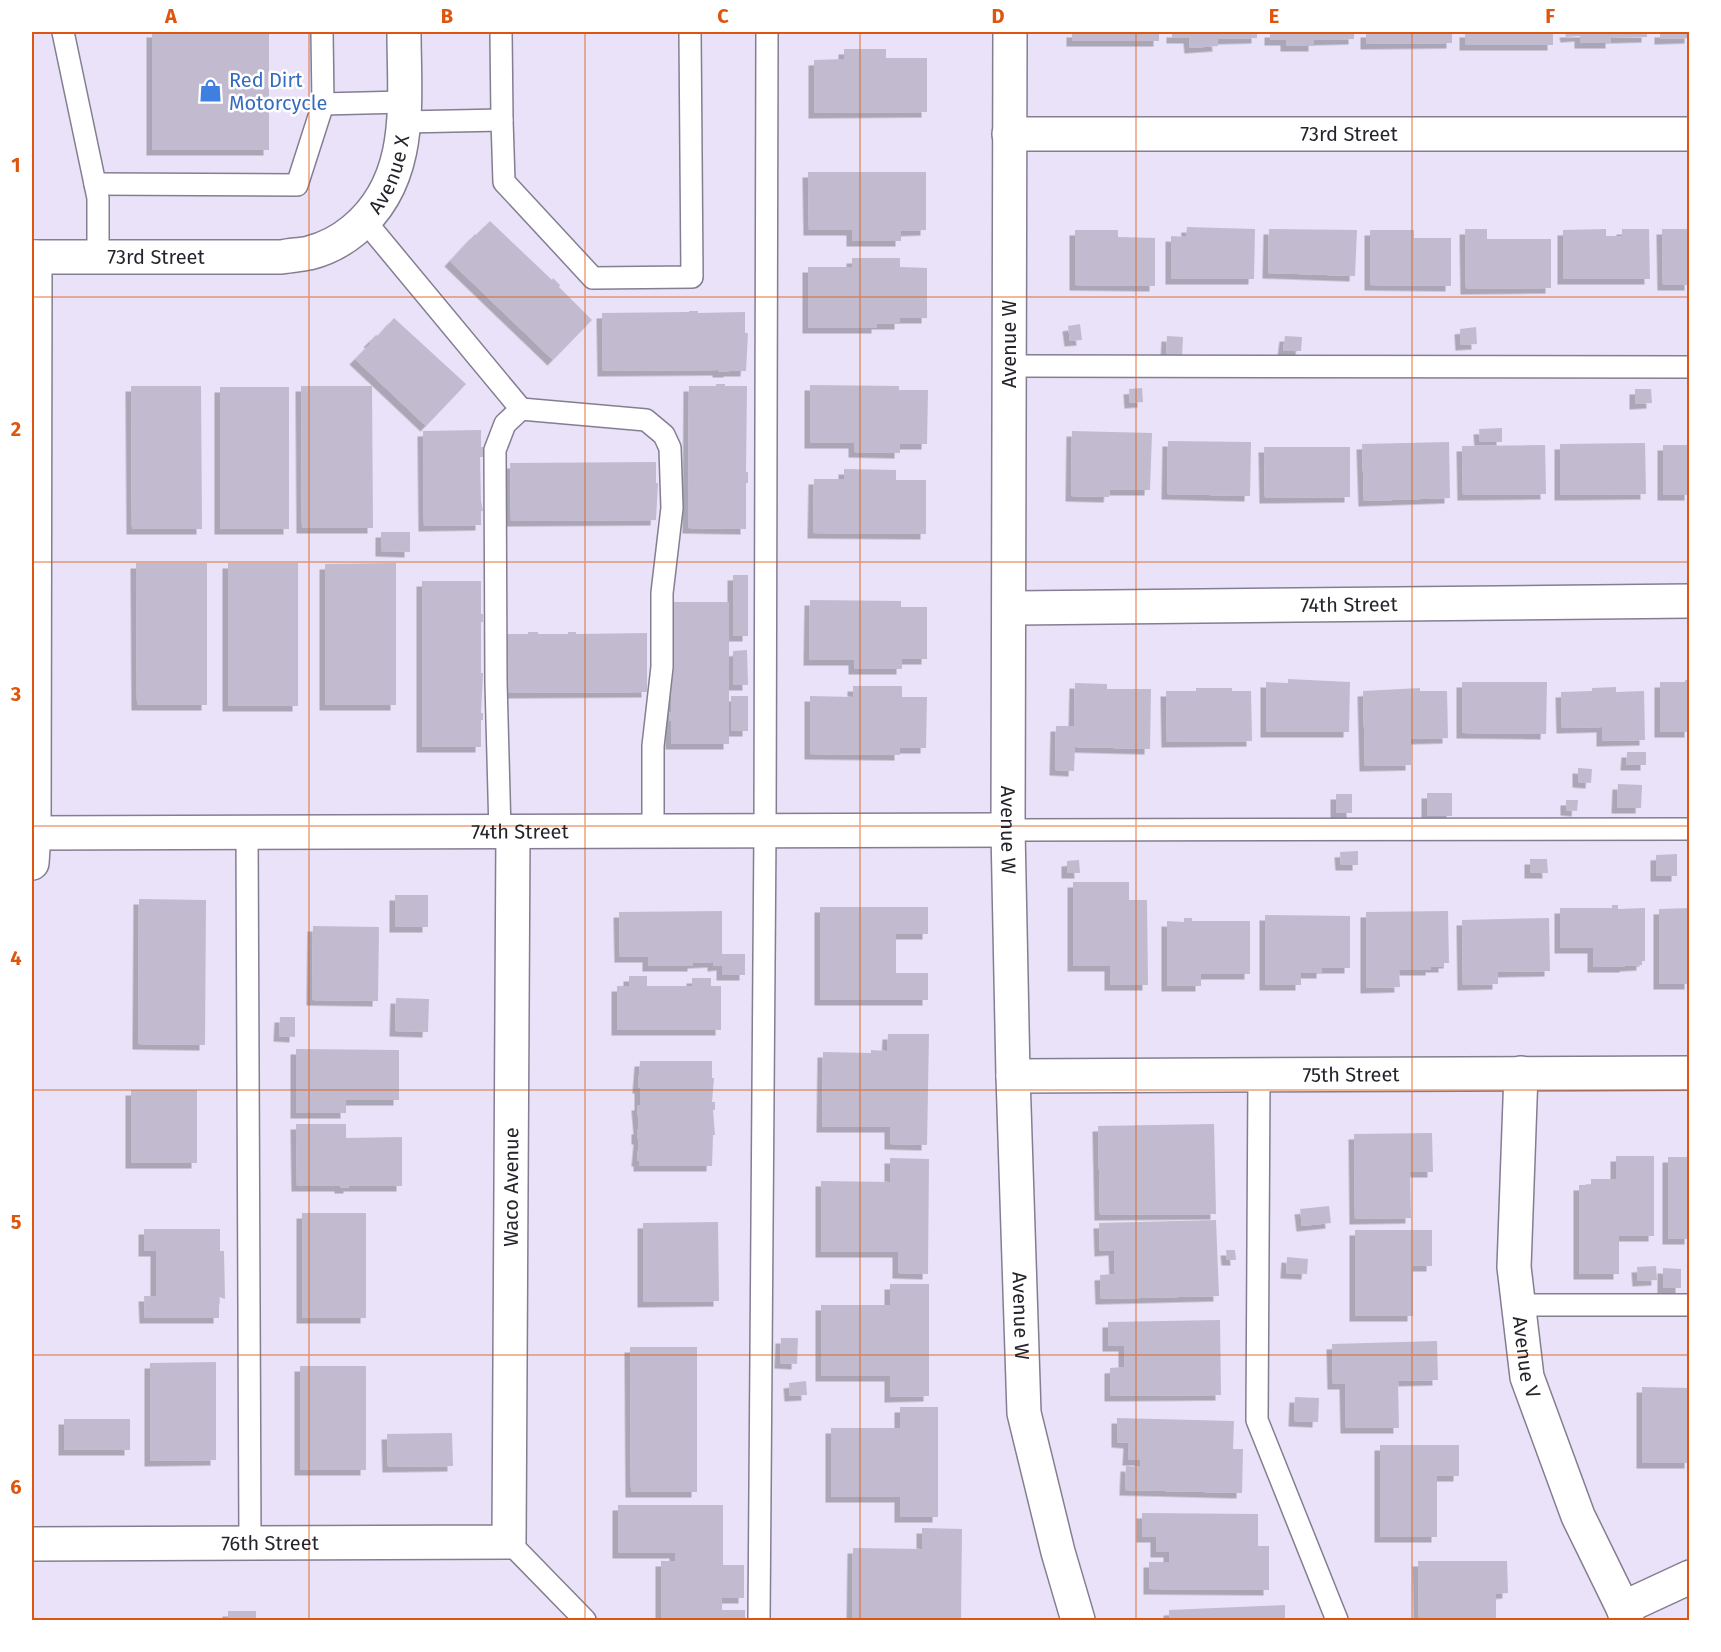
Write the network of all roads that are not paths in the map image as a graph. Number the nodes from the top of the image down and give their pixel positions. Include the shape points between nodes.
1 (63, 32) edge
2 (322, 32) edge
3 (404, 32) edge
4 (501, 32) edge
5 (690, 32) edge
6 (767, 32) edge
7 (1010, 32) edge
8 (323, 104) junction
9 (404, 112) junction
10 (502, 120) junction
11 (1010, 134) junction
12 (1689, 134) edge
13 (95, 184) junction
14 (365, 221) junction
15 (33, 257) edge
16 (98, 257) junction
17 (282, 257) joint
18 (1010, 366) junction
19 (1689, 368) edge
20 (521, 409) junction
21 (1689, 601) edge
22 (1010, 608) junction
23 (1689, 829) edge
24 (1008, 830) junction
25 (653, 831) junction
26 (765, 831) junction
27 (247, 832) junction
28 (506, 832) junction
29 (32, 843) edge
30 (1521, 1073) junction
31 (1689, 1073) edge
32 (1259, 1075) junction
33 (1012, 1076) junction
34 (1518, 1305) junction
35 (1689, 1305) edge
36 (509, 1542) junction
37 (250, 1543) junction
38 (32, 1544) edge
39 (1689, 1577) edge
40 (1625, 1614) edge
41 (585, 1620) edge
42 (759, 1620) edge
43 (1078, 1620) edge
44 (1337, 1620) edge

1 - 13 lane
2 - 8 lane
3 - 9 street, Avenue X
4 - 10 lane
5 - 10 lane via 692,277 593,278 504,182
6 - 26 lane
7 - 11 street, Avenue W
8 - 9 lane
8 - 13 lane via 297,185
9 - 10 lane
9 - 14 street, Avenue X via 400,154 390,185 380,205
11 - 12 street, 73rd Street
11 - 18 street, Avenue W
13 - 16 lane
14 - 17 street, Avenue X via 330,245
14 - 20 lane
15 - 16 street, 73rd Street
15 - 29 street
16 - 17 street, 73rd Street
18 - 19 lane
18 - 22 street, Avenue W
20 - 25 lane via 646,420 664,435 670,448 672,508 662,593 662,667 653,746
20 - 28 lane via 505,424 495,450 496,682
21 - 22 street, 74th Street
22 - 24 street, Avenue W
23 - 24 lane
24 - 26 street, 74th Street
24 - 33 street, Avenue W
25 - 26 street, 74th Street
25 - 28 street, 74th Street
26 - 42 lane
27 - 28 street, 74th Street
27 - 29 street, 74th Street
27 - 37 lane
28 - 36 street, Waco Avenue
30 - 31 street, 75th Street
30 - 32 street, 75th Street
30 - 34 street, Avenue V via 1514,1267
32 - 33 street, 75th Street
32 - 44 lane via 1257,1420
33 - 43 street, Avenue W via 1024,1413
34 - 35 lane
34 - 40 street, Avenue V via 1527,1377 1578,1516
36 - 37 street, 76th Street
36 - 41 lane
37 - 38 street, 76th Street
39 - 40 street

